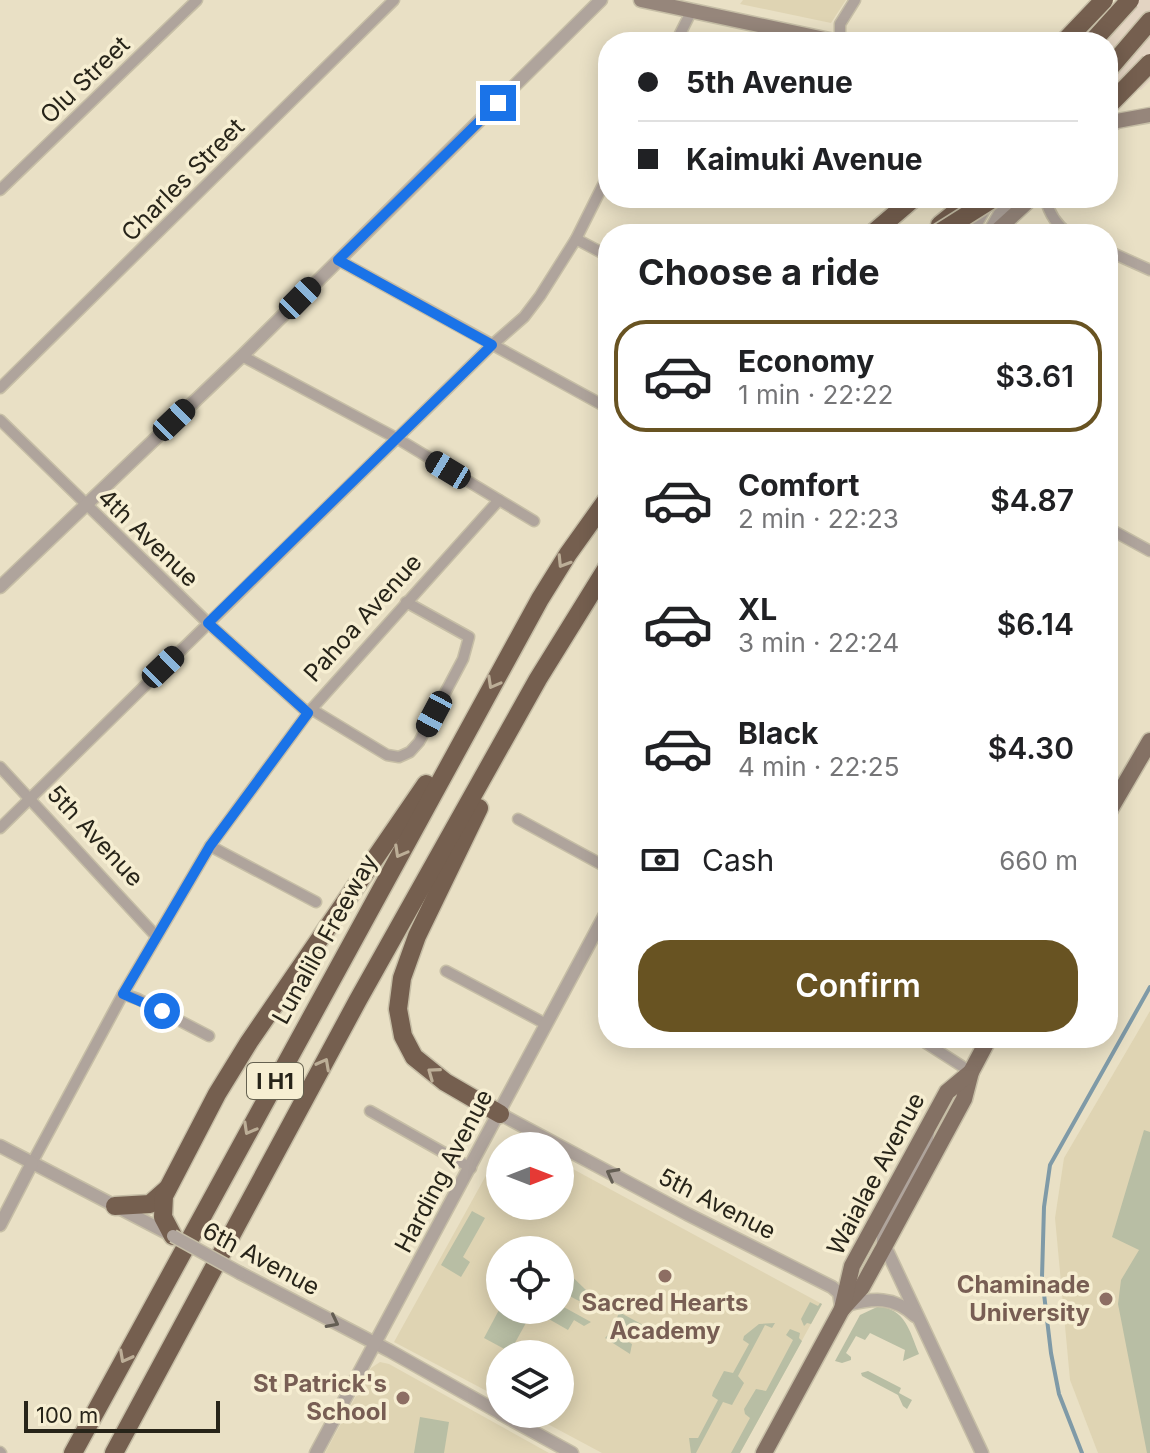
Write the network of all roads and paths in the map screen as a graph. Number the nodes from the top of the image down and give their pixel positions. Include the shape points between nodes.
1 (197, 0) edge
2 (394, 0) edge
3 (601, 0) edge
4 (641, 0) edge
5 (855, 0) edge
6 (1102, 0) edge
7 (1120, 0) edge
8 (1130, 0) edge
9 (692, 10) junction
10 (1150, 21) edge
11 (681, 32) edge
12 (794, 32) edge
13 (840, 32) edge
14 (1073, 32) edge
15 (1084, 32) edge
16 (1101, 32) edge
17 (1103, 32) edge
18 (1118, 58) edge
19 (1150, 63) edge
20 (1118, 95) edge
21 (1118, 107) edge
22 (1150, 114) edge
23 (1118, 121) edge
24 (0, 190) edge
25 (598, 195) edge
26 (902, 208) edge
27 (961, 208) edge
28 (977, 208) edge
29 (979, 208) edge
30 (986, 208) edge
31 (1021, 208) edge
32 (978, 220) junction
33 (884, 224) edge
34 (941, 224) edge
35 (952, 224) edge
36 (976, 224) edge
37 (1002, 224) edge
38 (576, 239) junction
39 (598, 251) edge
40 (1118, 256) edge
41 (338, 260) junction
42 (1150, 270) edge
43 (492, 345) junction
44 (242, 356) junction
45 (0, 388) edge
46 (598, 403) edge
47 (0, 420) edge
48 (398, 439) junction
49 (499, 500) junction
50 (85, 505) junction
51 (598, 512) edge
52 (534, 521) dead end
53 (1118, 533) edge
54 (1150, 551) edge
55 (598, 582) edge
56 (0, 587) edge
57 (406, 602) junction
58 (208, 623) junction
59 (538, 679) junction
60 (478, 710) junction
61 (309, 711) junction
62 (1150, 741) edge
63 (0, 767) edge
64 (1118, 796) edge
65 (30, 798) junction
66 (518, 819) dead end
67 (0, 828) edge
68 (210, 846) junction
69 (598, 863) edge
70 (316, 902) dead end
71 (598, 928) edge
72 (156, 936) junction
73 (446, 971) dead end
74 (123, 994) junction
75 (546, 1024) junction
76 (209, 1036) dead end
77 (934, 1048) edge
78 (984, 1048) edge
79 (971, 1072) junction
80 (370, 1111) dead end
81 (500, 1114) junction
82 (931, 1121) junction
83 (0, 1146) edge
84 (32, 1163) junction
85 (471, 1168) junction
86 (167, 1189) junction
87 (115, 1206) junction
88 (0, 1225) edge
89 (173, 1236) junction
90 (884, 1247) junction
91 (844, 1307) junction
92 (923, 1324) junction
93 (375, 1344) junction
94 (486, 1406) edge
95 (526, 1428) edge
96 (73, 1453) edge
97 (114, 1453) edge
98 (316, 1453) edge
99 (572, 1453) edge
100 (764, 1453) edge
101 (982, 1453) edge

1 - 24 street, Olu Street
2 - 45 street, Charles Street
3 - 41 street
4 - 9 main road
5 - 13 street
6 - 14 highway, bridge
6 - 15 main road
7 - 16 main road
8 - 17 highway, bridge
9 - 11 street
9 - 12 main road
10 - 18 highway
19 - 20 highway, bridge
21 - 22 main road
22 - 23 main road
25 - 38 street
26 - 33 highway
27 - 34 highway
28 - 35 highway, bridge
29 - 32 main road
30 - 32 street
31 - 37 main road
32 - 36 street
38 - 39 street
38 - 43 street via 524,317
40 - 42 street
41 - 43 street
41 - 44 street
43 - 46 street
43 - 48 street
44 - 48 street
44 - 50 street
47 - 50 street, 4th Avenue
48 - 49 street
48 - 58 street
49 - 52 street
49 - 57 street, Pahoa Avenue
50 - 56 street
50 - 58 street, 4th Avenue
51 -> 60 highway, Lunalilo Freeway / I H1 via 540,599
53 - 54 street
55 - 59 highway, I H1
57 - 61 street, Pahoa Avenue
57 - 61 street, 4th Avenue via 469,637 463,659 419,742 404,755 387,755
58 - 61 street, 4th Avenue
58 - 65 street
81 -> 59 highway via 414,1057 403,1036 398,1000 417,936
97 -> 59 highway, I H1
60 - 86 highway via 249,1042
60 -> 96 highway, Lunalilo Freeway / I H1
61 - 68 street, Pahoa Avenue
62 - 64 main road
63 - 65 street, 5th Avenue
65 - 67 street
65 - 72 street, 5th Avenue
66 - 69 street
68 - 70 street
68 - 72 street, Pahoa Avenue
71 - 75 street, Harding Avenue
72 - 74 street, Pahoa Avenue
73 - 75 street
74 - 76 street
74 - 84 street, Pahoa Avenue
75 - 81 street, Harding Avenue
77 - 79 street
78 - 79 main road, Waialae Avenue
79 - 82 main road, Waialae Avenue via 950,1088
79 - 90 main road, Waialae Avenue via 964,1099
80 - 85 street
81 - 85 street, Harding Avenue
91 -> 81 street, 5th Avenue via 832,1287
82 - 90 street via 924,1156 883,1231
82 - 91 main road, Waialae Avenue via 852,1266
83 - 84 street, 6th Avenue
84 - 87 street, 6th Avenue
84 - 88 street, Pahoa Avenue
85 - 93 street, Harding Avenue
86 - 87 highway via 150,1204
86 - 89 highway via 162,1212
87 - 89 street, 6th Avenue
89 -> 93 street, 6th Avenue, bridge
90 - 91 main road, Waialae Avenue
90 - 92 street
91 - 92 street via 890,1301
91 - 100 main road, Waialae Avenue
92 - 101 street
93 - 94 street, 6th Avenue
93 - 98 street, Harding Avenue
95 - 99 street, 6th Avenue

